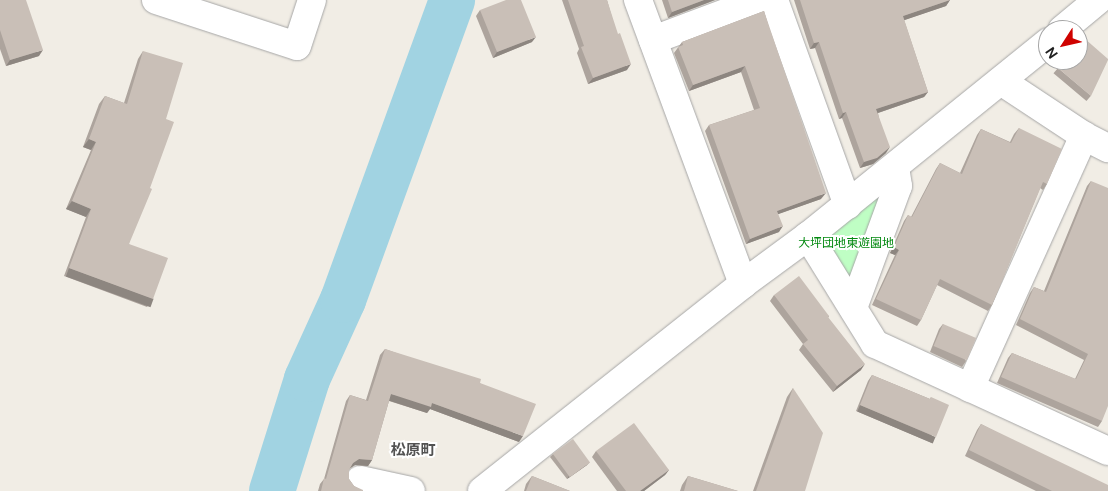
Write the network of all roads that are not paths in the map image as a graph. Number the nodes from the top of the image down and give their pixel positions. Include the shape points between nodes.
1 (156, 0) edge
2 (312, 0) edge
3 (638, 0) edge
4 (760, 0) edge
5 (774, 0) edge
6 (1098, 0) edge
7 (1074, 20) edge
8 (653, 40) junction
9 (1038, 51) edge
10 (1001, 82) junction
11 (1096, 142) edge
12 (895, 167) junction
13 (848, 205) junction
14 (808, 236) junction
15 (743, 284) junction
16 (853, 308) junction
17 (970, 388) junction
18 (1108, 451) edge
19 (360, 480) dead end
20 (411, 491) edge
21 (482, 491) edge

1 - 2 street via 297,46
3 - 8 street
4 - 8 street
5 - 13 street
6 - 7 street
8 - 15 street
9 - 10 street
10 - 11 street
10 - 12 street
11 - 17 street
12 - 13 street
12 - 16 street via 898,186
13 - 14 street
14 - 15 street
14 - 16 street
15 - 21 street
16 - 17 street via 875,344
17 - 18 street
19 - 20 street

